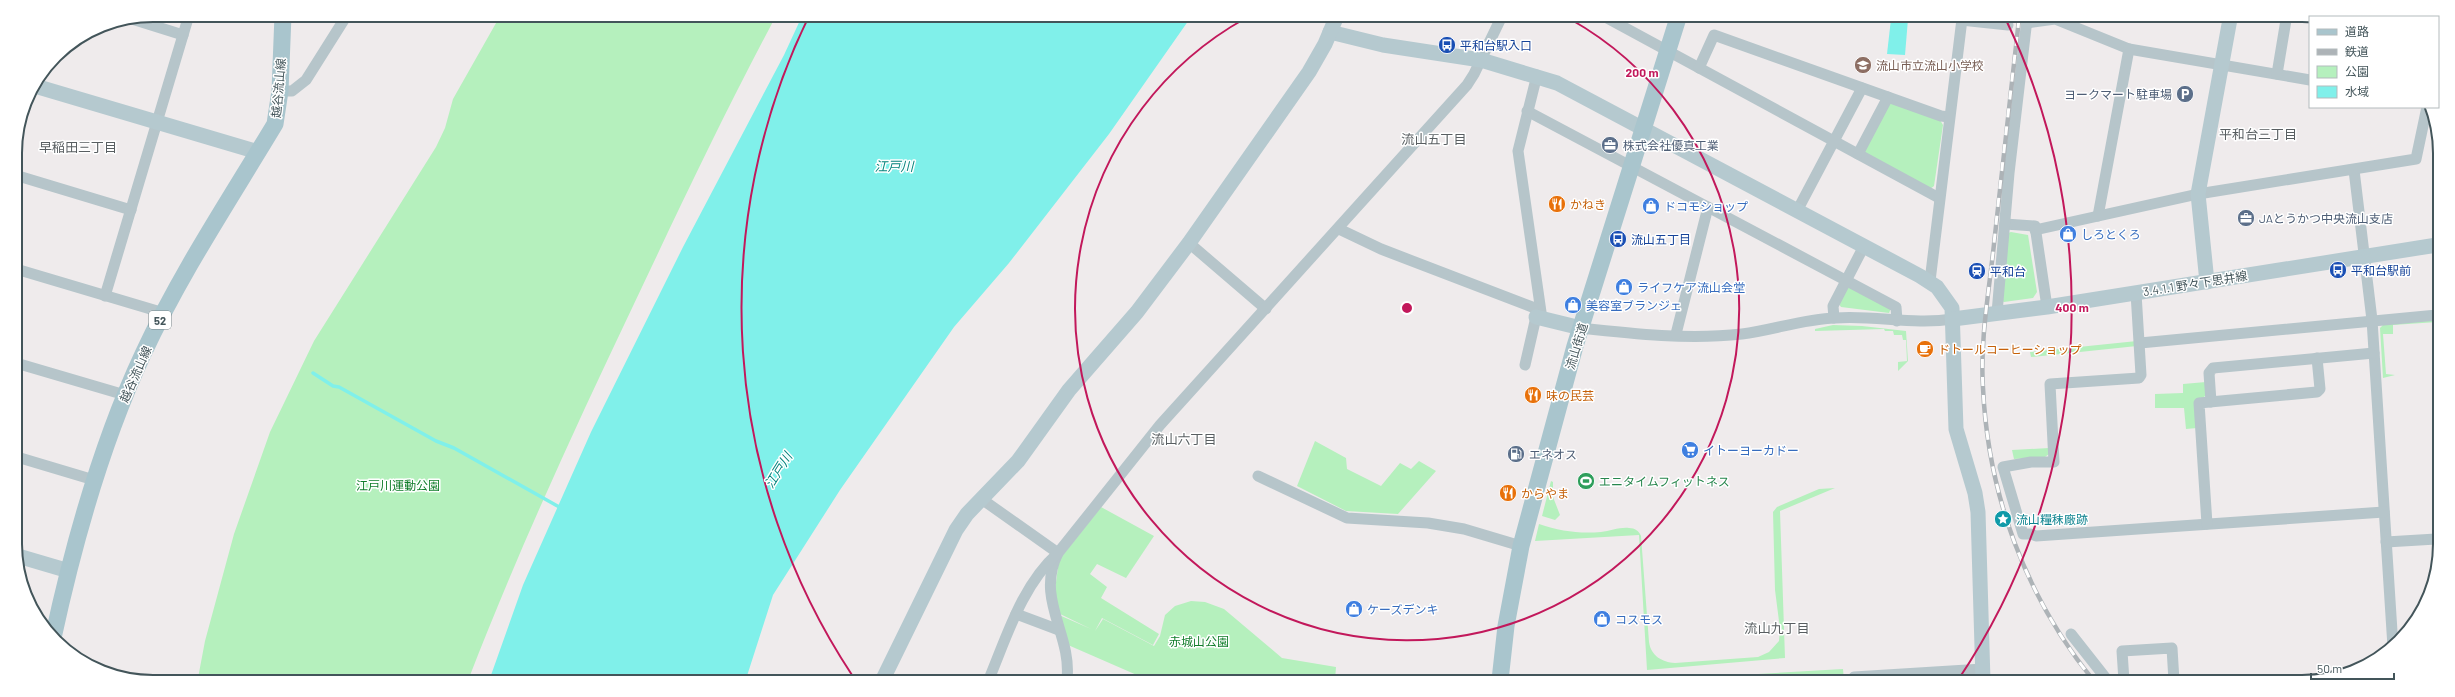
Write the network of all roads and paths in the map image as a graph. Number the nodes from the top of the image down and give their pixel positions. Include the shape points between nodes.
1 (142, 22) edge
2 (187, 22) edge
3 (283, 22) edge
4 (343, 22) edge
5 (1334, 22) edge
6 (1499, 22) edge
7 (1614, 22) edge
8 (1676, 22) edge
9 (1962, 22) edge
10 (1985, 22) edge
11 (2027, 22) edge
12 (2029, 22) edge
13 (2040, 22) edge
14 (2064, 22) edge
15 (2229, 22) edge
16 (2286, 22) edge
17 (2008, 25) dead end
18 (1330, 32) junction
19 (183, 35) junction
20 (2129, 49) junction
21 (1666, 50) junction
22 (1481, 60) junction
23 (2221, 65) junction
24 (1699, 68) junction
25 (2277, 74) junction
26 (1537, 75) junction
27 (2309, 80) edge
28 (39, 87) edge
29 (1862, 88) junction
30 (280, 91) junction
31 (1888, 98) junction
32 (1527, 111) junction
33 (2426, 111) edge
34 (1949, 117) junction
35 (157, 123) junction
36 (1643, 127) junction
37 (1834, 142) junction
38 (258, 152) junction
39 (1858, 154) junction
40 (1631, 166) junction
41 (2354, 170) junction
42 (22, 178) edge
43 (2198, 194) junction
44 (1939, 198) junction
45 (1708, 207) junction
46 (131, 210) junction
47 (1797, 210) junction
48 (2098, 216) junction
49 (2005, 224) junction
50 (1339, 229) junction
51 (2035, 230) junction
52 (1189, 243) junction
53 (1864, 246) junction
54 (2433, 246) edge
55 (2364, 256) junction
56 (22, 271) edge
57 (1846, 280) junction
58 (1930, 281) junction
59 (2207, 282) junction
60 (2136, 293) junction
61 (105, 296) junction
62 (2047, 307) junction
63 (1266, 309) junction
64 (164, 313) junction
65 (1997, 313) junction
66 (1539, 315) junction
67 (2433, 315) edge
68 (1834, 318) junction
69 (1953, 319) junction
70 (2372, 320) junction
71 (1897, 321) junction
72 (1581, 328) junction
73 (1676, 334) junction
74 (2140, 343) junction
75 (2374, 353) junction
76 (2317, 358) junction
77 (22, 365) edge
78 (1525, 365) dead end
79 (125, 395) junction
80 (2212, 402) junction
81 (22, 458) edge
82 (1258, 476) dead end
83 (94, 480) junction
84 (983, 500) junction
85 (2384, 512) junction
86 (2207, 524) junction
87 (2433, 539) edge
88 (2386, 542) junction
89 (1521, 546) junction
90 (1058, 553) junction
91 (23, 557) edge
92 (69, 571) junction
93 (1016, 614) junction
94 (54, 630) edge
95 (1059, 630) junction
96 (2071, 634) dead end
97 (2392, 639) edge
98 (885, 675) edge
99 (991, 675) edge
100 (1067, 675) edge
101 (1501, 675) edge
102 (1983, 675) edge
103 (2103, 675) edge
104 (2124, 675) edge
105 (2174, 675) edge

1 - 19 street
2 - 19 street
3 - 30 main road, 越谷流山線 / 52
4 - 30 street via 306,80 292,91
5 - 18 street
6 - 22 street
7 - 21 street
8 - 21 main road, 流山街道
9 - 34 street
10 - 17 street
11 - 49 street
12 - 13 street
14 - 20 street
15 - 23 street
16 - 25 street
18 - 22 street via 1383,46
18 - 52 street via 1309,72
19 - 35 street
20 - 23 street
20 - 48 street
21 - 24 street
21 - 36 main road, 流山街道
22 - 26 street
22 - 50 street via 1467,86
23 - 25 street
23 - 43 street
24 - 29 street via 1714,35
24 - 37 street
25 - 27 street
26 - 32 street
26 - 36 street via 1581,94
28 - 35 street
29 - 31 street
29 - 37 street
30 - 38 main road, 越谷流山線 / 52 via 275,124
31 - 34 street
31 - 39 street
32 - 40 street
32 - 66 street via 1518,151
33 - 41 street via 2416,159
34 - 44 street
35 - 38 street
35 - 46 street
36 - 40 main road, 流山街道
36 - 47 street
37 - 39 street
37 - 47 street
38 - 64 main road, 越谷流山線 / 52
39 - 44 street
40 - 45 street
40 - 72 main road, 流山街道
41 - 43 street
41 - 55 street
42 - 46 street
43 - 48 street
43 - 59 street
44 - 58 street
45 - 57 street
45 - 73 street
46 - 61 street
47 - 53 street
48 - 51 street
49 - 51 street via 2035,226
49 - 65 street
50 - 63 street
50 - 66 street
51 - 62 street
52 - 63 street
52 - 84 street via 1122,331 1069,390 1018,461
53 - 57 street
53 - 58 street
54 - 55 street, 3.4.1.1 野々下思井線
55 - 59 street, 3.4.1.1 野々下思井線
55 - 70 street
56 - 61 street
57 - 68 street via 1834,306
57 - 71 street via 1896,307
58 - 69 street via 1946,298 1952,308
59 - 60 street, 3.4.1.1 野々下思井線
60 - 62 street, 3.4.1.1 野々下思井線
60 - 74 street
61 - 64 street
62 - 65 street, 3.4.1.1 野々下思井線
63 - 90 street via 1160,425
64 - 79 main road, 越谷流山線 / 52
65 - 69 street, 3.4.1.1 野々下思井線
66 - 72 street
66 - 78 street
67 - 70 street
68 - 71 street
68 - 73 street via 1741,334
69 - 71 street via 1933,322
69 - 102 street via 1956,429 1978,512
70 - 74 street
70 - 75 street
72 - 73 street
72 - 89 main road, 流山街道
74 - 86 street via 2141,374 2136,380 2050,384 2054,462 2031,462 2004,467 2023,534 2036,536
75 - 76 street
75 - 85 street
76 - 80 street via 2213,368 2209,373
76 - 80 street via 2320,389 2318,392
77 - 79 street
79 - 83 main road, 越谷流山線 / 52
80 - 86 street via 2199,403
81 - 83 street
82 - 89 street via 1347,518 1428,523 1464,529
83 - 92 main road, 越谷流山線 / 52
84 - 90 street
84 - 98 street via 967,514 956,530
85 - 86 street
85 - 88 street
87 - 88 street
88 - 97 street
89 - 101 main road, 流山街道 via 1506,626
90 - 93 street via 1037,574
90 - 95 street via 1050,577 1050,597
91 - 92 street
92 - 94 main road, 越谷流山線 / 52
93 - 95 street
93 - 99 street
95 - 100 street via 1068,664
96 - 103 street
104 - 105 street via 2122,651 2172,648

